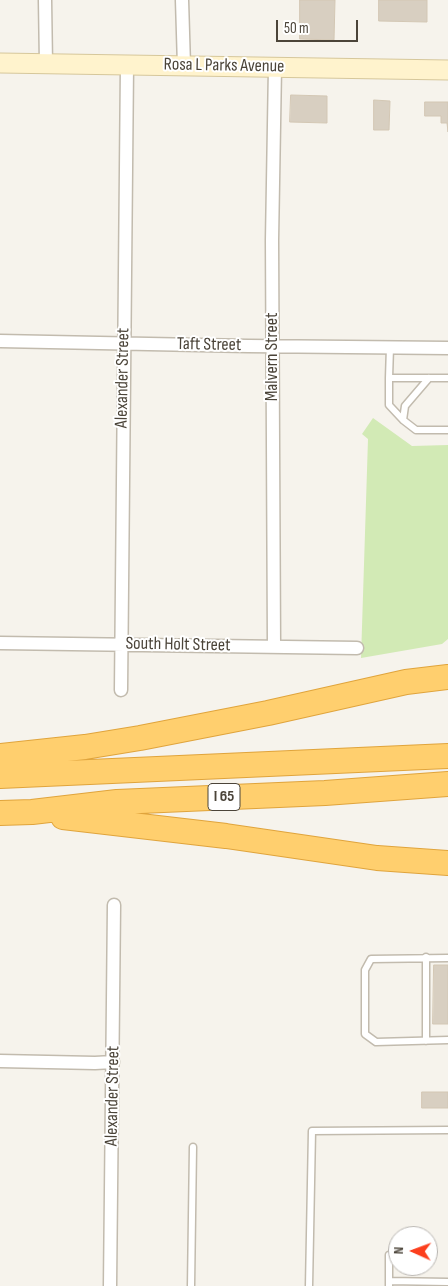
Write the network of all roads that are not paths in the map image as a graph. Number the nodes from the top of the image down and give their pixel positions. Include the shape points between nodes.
1 (45, 0) edge
2 (182, 0) edge
3 (0, 63) edge
4 (46, 64) junction
5 (127, 65) junction
6 (184, 66) junction
7 (275, 67) junction
8 (448, 70) edge
9 (0, 341) edge
10 (123, 343) junction
11 (272, 346) junction
12 (390, 347) junction
13 (448, 348) edge
14 (389, 378) junction
15 (429, 378) junction
16 (448, 378) edge
17 (403, 420) junction
18 (448, 430) edge
19 (0, 642) edge
20 (121, 644) junction
21 (274, 647) junction
22 (357, 648) dead end
23 (446, 675) edge
24 (121, 690) dead end
25 (0, 756) edge
26 (448, 756) edge
27 (0, 776) edge
28 (448, 784) edge
29 (32, 812) junction
30 (0, 813) edge
31 (444, 864) edge
32 (114, 906) dead end
33 (426, 957) junction
34 (448, 958) edge
35 (426, 975) junction
36 (433, 975) dead end
37 (426, 993) junction
38 (433, 993) dead end
39 (425, 1011) junction
40 (433, 1011) dead end
41 (448, 1040) edge
42 (426, 1041) junction
43 (0, 1061) edge
44 (113, 1062) junction
45 (448, 1130) edge
46 (193, 1147) dead end
47 (448, 1282) edge
48 (389, 1284) edge
49 (110, 1286) edge
50 (191, 1286) edge
51 (309, 1286) edge

1 - 4 street
2 - 6 street
3 - 4 street, Rosa L Parks Avenue
4 - 5 street, Rosa L Parks Avenue
5 - 6 street, Rosa L Parks Avenue
5 - 10 street, Alexander Street
6 - 7 street, Rosa L Parks Avenue
7 - 8 street, Rosa L Parks Avenue
7 - 11 street, Malvern Street
9 - 10 street, Taft Street
10 - 11 street, Taft Street
10 - 20 street, Alexander Street
11 - 12 street, Taft Street
11 - 21 street, Malvern Street
12 - 13 street, Taft Street
12 - 14 lane
14 - 15 lane
14 - 17 lane via 389,406
15 - 16 lane
15 - 17 lane via 405,406
17 - 18 lane via 416,430
19 - 20 street, South Holt Street
20 - 21 street, South Holt Street
20 - 24 street, Alexander Street
21 - 22 street, South Holt Street
23 - 25 highway via 140,738
26 - 27 highway, I 65
28 - 29 highway, I 65 via 117,802
29 - 30 highway, I 65
29 - 31 highway
32 - 44 street, Alexander Street
33 - 34 lane
33 - 35 lane
33 - 42 lane via 371,959 365,970 365,1034 376,1042
35 - 36 lane
35 - 37 lane
37 - 38 lane
37 - 39 lane
39 - 40 lane
39 - 42 lane
41 - 42 lane
43 - 44 street
44 - 49 street, Alexander Street
45 - 51 lane via 312,1131
46 - 50 lane
47 - 48 lane

